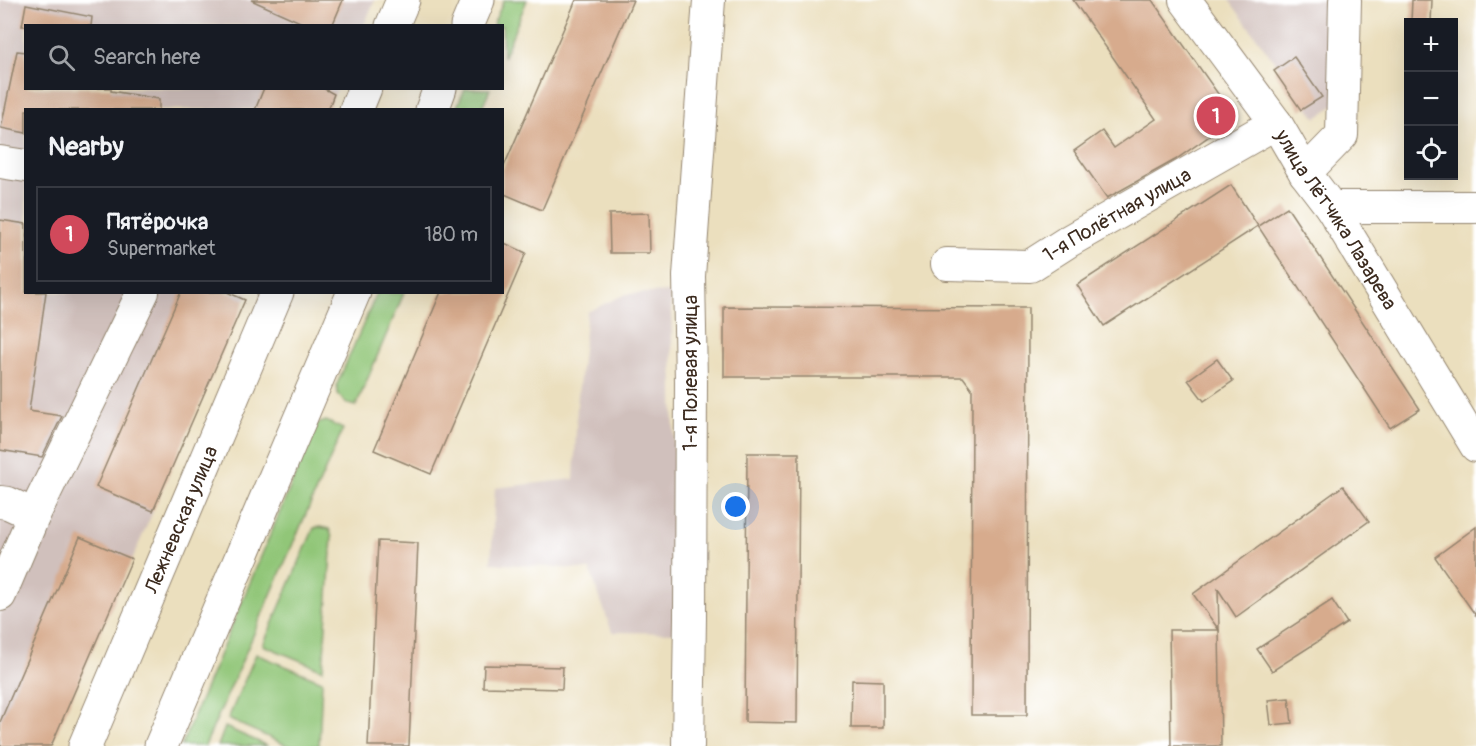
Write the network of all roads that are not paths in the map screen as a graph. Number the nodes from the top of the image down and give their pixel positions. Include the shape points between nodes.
1 (403, 0) edge
2 (478, 0) edge
3 (709, 0) edge
4 (1185, 0) edge
5 (1345, 0) edge
6 (393, 24) edge
7 (468, 24) edge
8 (364, 90) edge
9 (439, 90) edge
10 (357, 108) edge
11 (433, 108) edge
12 (1276, 123) junction
13 (0, 162) edge
14 (24, 166) edge
15 (1305, 173) junction
16 (1331, 207) junction
17 (1476, 207) edge
18 (947, 264) dead end
19 (141, 294) edge
20 (277, 294) edge
21 (353, 294) edge
22 (1476, 446) edge
23 (0, 502) edge
24 (34, 515) junction
25 (0, 595) edge
26 (85, 746) edge
27 (161, 746) edge
28 (688, 746) edge

1 - 6 highway
2 - 7 highway
3 - 28 street, 1-я Полевая улица via 689,276
4 - 12 street, улица Лётчика Лазарева
5 - 15 street via 1342,135
8 - 10 highway
9 - 11 highway
12 - 15 street, улица Лётчика Лазарева
12 - 18 street, 1-я Полётная улица via 1030,266
13 - 14 street
15 - 16 street, улица Лётчика Лазарева
16 - 17 street
16 - 22 street, улица Лётчика Лазарева
19 - 24 street
20 - 26 highway, Лежневская улица
21 - 27 highway
23 - 24 street
24 - 25 street

